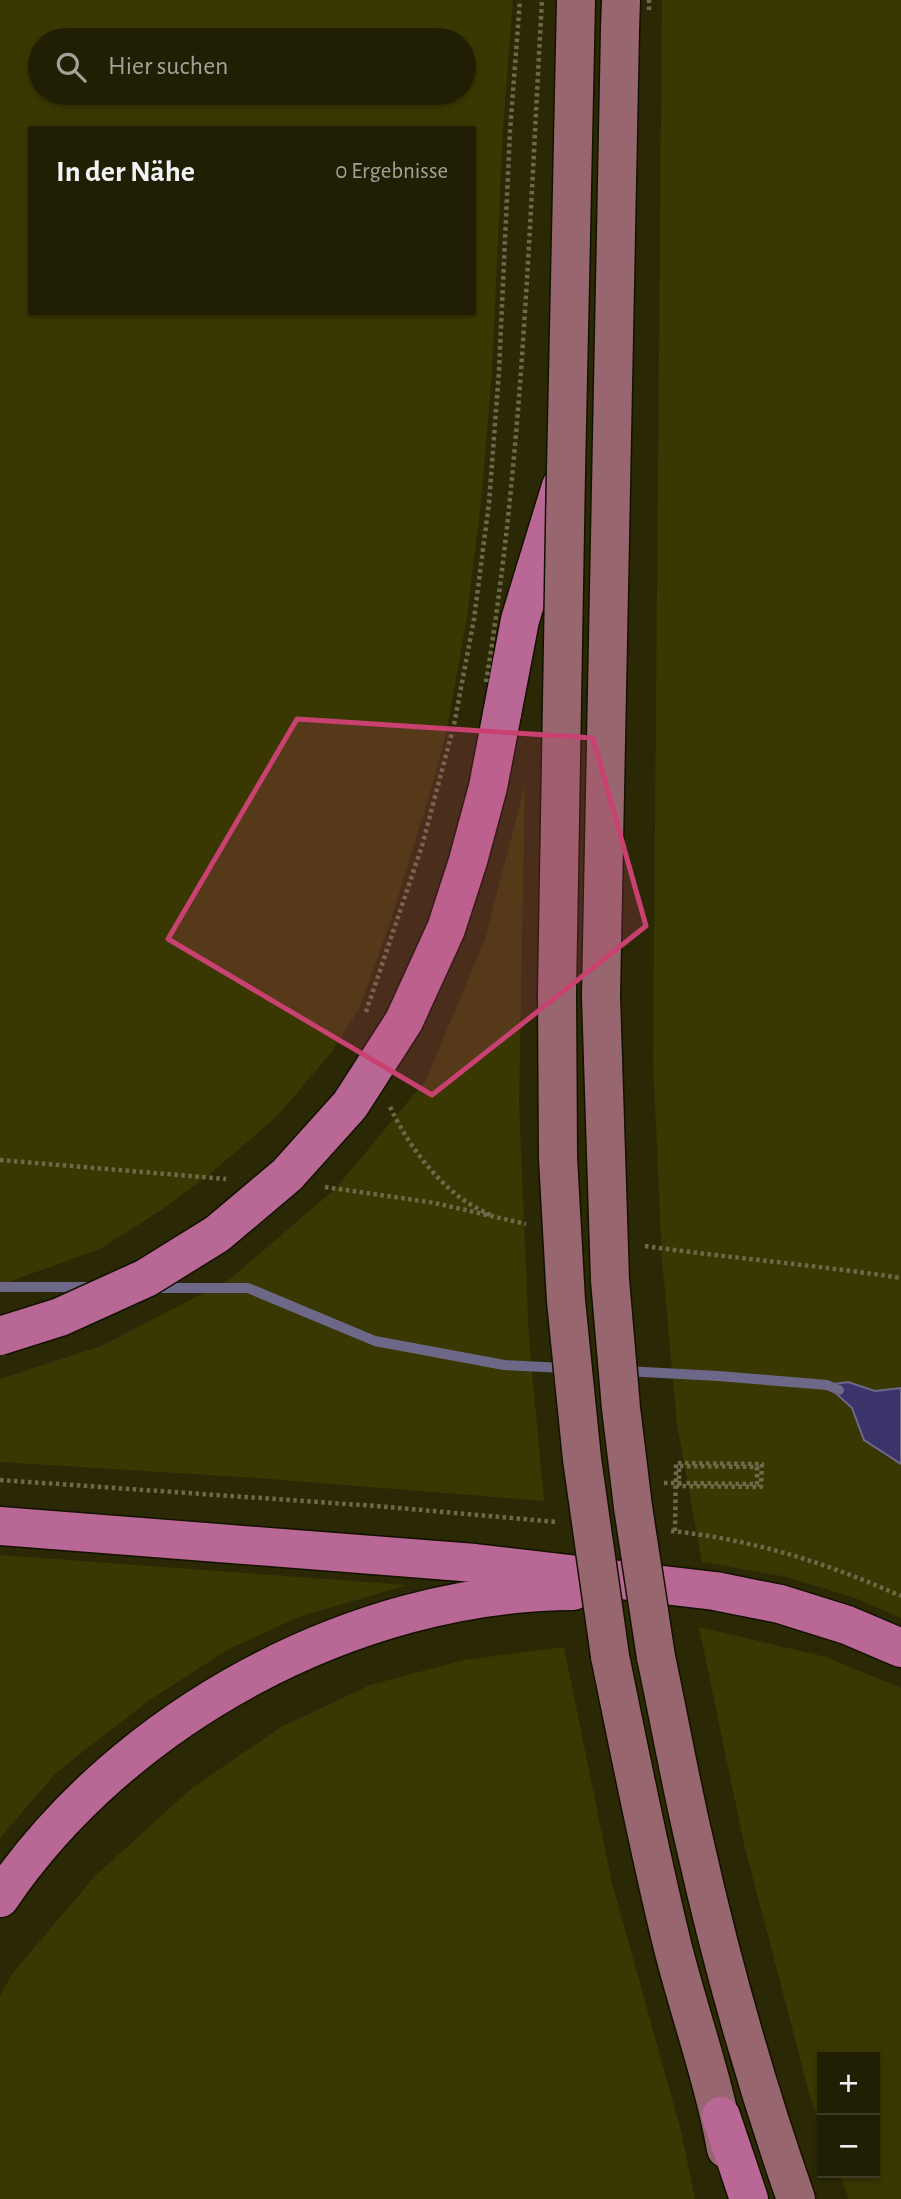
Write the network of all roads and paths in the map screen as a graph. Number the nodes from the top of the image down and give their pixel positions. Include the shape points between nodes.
1 (520, 0) edge
2 (542, 0) edge
3 (576, 0) edge
4 (621, 15) edge
5 (566, 471) junction
6 (485, 689) dead end
7 (365, 1019) dead end
8 (386, 1100) dead end
9 (529, 1224) dead end
10 (633, 1245) dead end
11 (901, 1278) edge
12 (0, 1336) edge
13 (0, 1480) edge
14 (661, 1483) dead end
15 (566, 1522) dead end
16 (0, 1526) edge
17 (662, 1531) dead end
18 (675, 1532) junction
19 (715, 1591) junction
20 (901, 1596) edge
21 (901, 1648) edge
22 (0, 1898) edge
23 (720, 2116) junction
24 (736, 2199) edge
25 (749, 2199) edge
26 (796, 2199) edge

1 - 7 path via 499,370 474,619 441,777
2 - 6 path, bridge via 510,508
3 - 5 main road
4 - 26 main road, bridge via 601,1024 610,1280 633,1507 656,1657 719,1940
5 - 12 highway, bridge via 520,620 488,787 446,929 404,1021 350,1105 287,1175 217,1234 146,1278 60,1317
5 - 23 main road, bridge via 557,993 558,1158 566,1301 582,1459 610,1656 654,1872
8 - 9 path via 405,1138 457,1195 490,1215
10 - 11 path
13 - 15 path
14 - 18 path, bridge via 673,1483 684,1483 758,1484 758,1468 679,1466 679,1476 679,1486 761,1488 762,1464 676,1463 676,1477 676,1490
16 - 19 highway via 475,1563
17 - 18 path
18 - 20 path via 775,1549
19 - 21 highway via 780,1604
19 - 22 highway via 556,1591 474,1600 394,1617 320,1643 248,1677 170,1726 108,1775 67,1816
23 - 24 main road
23 - 25 highway

